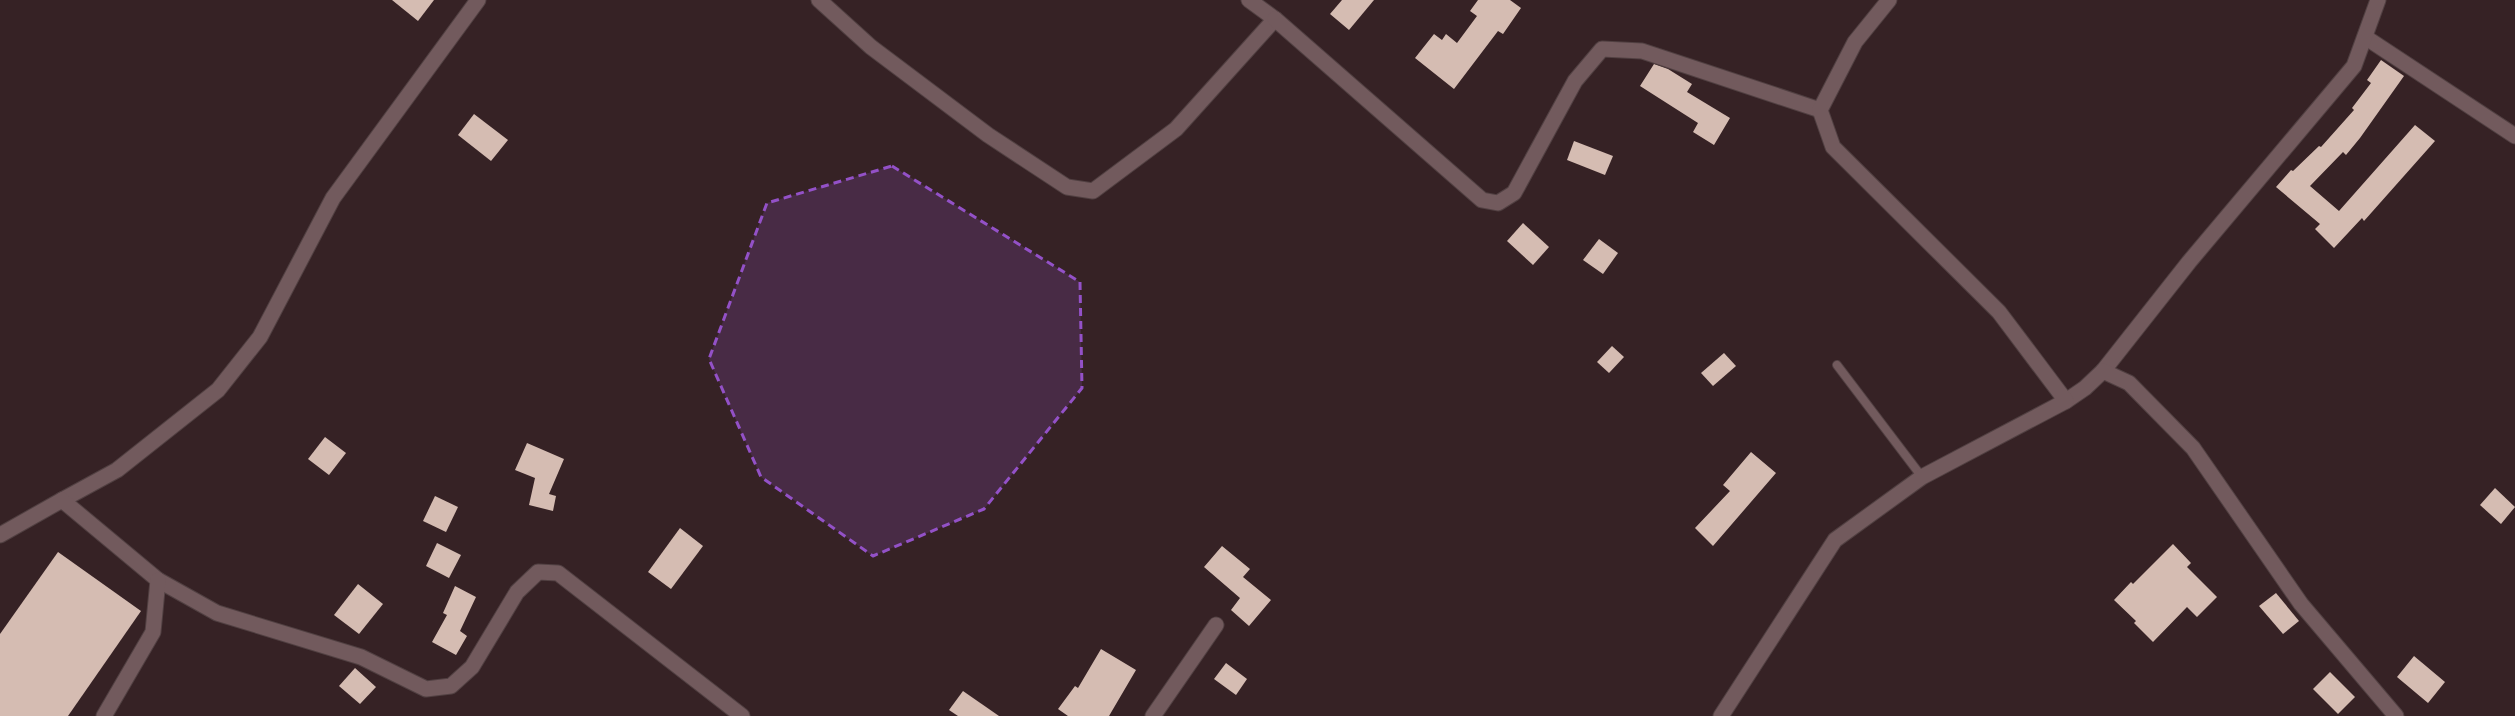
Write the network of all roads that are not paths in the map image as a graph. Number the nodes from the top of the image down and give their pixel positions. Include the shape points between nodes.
1 (478, 0) edge
2 (819, 0) edge
3 (1249, 0) edge
4 (1889, 0) edge
5 (2378, 0) edge
6 (1275, 19) junction
7 (2365, 36) junction
8 (1820, 110) junction
9 (2515, 136) edge
10 (1837, 365) dead end
11 (2103, 371) junction
12 (2066, 401) junction
13 (1922, 477) junction
14 (62, 500) junction
15 (0, 535) edge
16 (158, 580) junction
17 (1216, 625) dead end
18 (104, 716) edge
19 (742, 716) edge
20 (1153, 716) edge
21 (1721, 716) edge
22 (2396, 716) edge

1 - 14 street via 333,198 260,337 218,390 117,470
2 - 6 street via 871,47 988,135 1067,187 1093,191 1176,129
3 - 6 street
4 - 8 street via 1855,42
5 - 7 street
6 - 8 street via 1482,200 1498,203 1514,193 1575,81 1602,49 1642,51
7 - 9 street
7 - 11 street via 2354,66 2189,262
8 - 12 street via 1833,147 1999,312
10 - 13 lane
11 - 12 street
11 - 22 street via 2129,383 2193,448 2302,604
12 - 13 street
13 - 21 street via 1835,540
14 - 15 street
14 - 16 street
16 - 18 street via 153,632
16 - 19 street via 217,613 362,657 426,689 451,686 472,667 517,592 538,572 558,573
17 - 20 street

